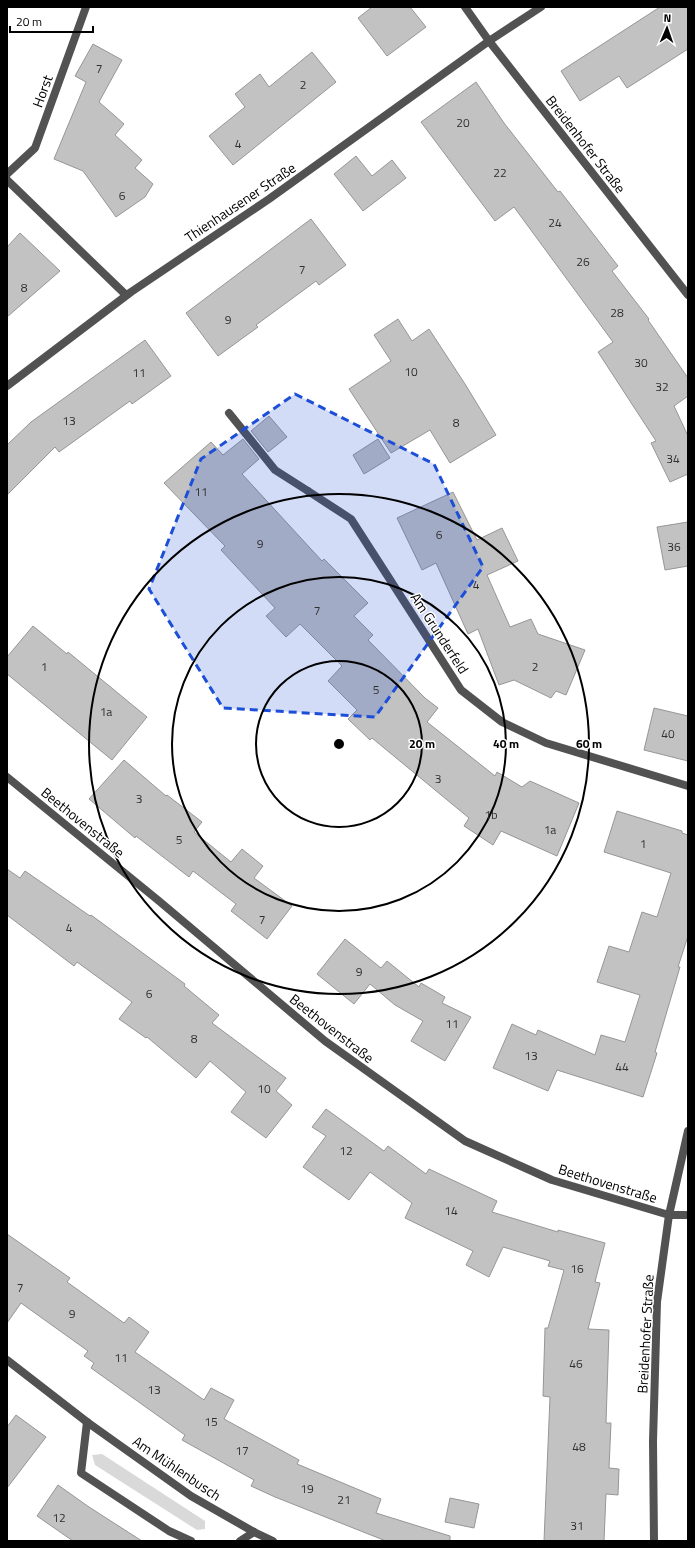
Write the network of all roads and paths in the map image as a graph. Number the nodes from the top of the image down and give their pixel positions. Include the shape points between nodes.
1 (86, 7) edge
2 (465, 7) edge
3 (541, 7) edge
4 (489, 41) junction
5 (7, 174) edge
6 (7, 180) edge
7 (126, 295) junction
8 (688, 295) edge
9 (7, 386) edge
10 (229, 413) dead end
11 (7, 777) edge
12 (688, 786) edge
13 (688, 1131) edge
14 (669, 1215) junction
15 (688, 1215) edge
16 (7, 1360) edge
17 (87, 1422) junction
18 (254, 1532) junction
19 (191, 1541) edge
20 (240, 1541) edge
21 (273, 1541) edge
22 (654, 1541) edge

1 - 5 street, Horst via 35,148
2 - 4 street, Breidenhofer Straße
3 - 4 street, Thienhausener Straße
4 - 7 street, Thienhausener Straße via 269,198
4 - 8 street, Breidenhofer Straße
6 - 7 street
7 - 9 street, Thienhausener Straße
10 - 12 street, Am Grunderfeld via 275,470 352,519 461,690 502,722 546,743
11 - 14 street, Beethovenstraße via 324,1041 465,1141 552,1180
13 - 14 street, Breidenhofer Straße
14 - 15 street, Beethovenstraße
14 - 22 street, Breidenhofer Straße via 657,1302
16 - 17 street, Am Mühlenbusch
17 - 18 street, Am Mühlenbusch via 190,1496
17 - 19 street via 81,1473 170,1531
18 - 20 street
18 - 21 street, Am Mühlenbusch

